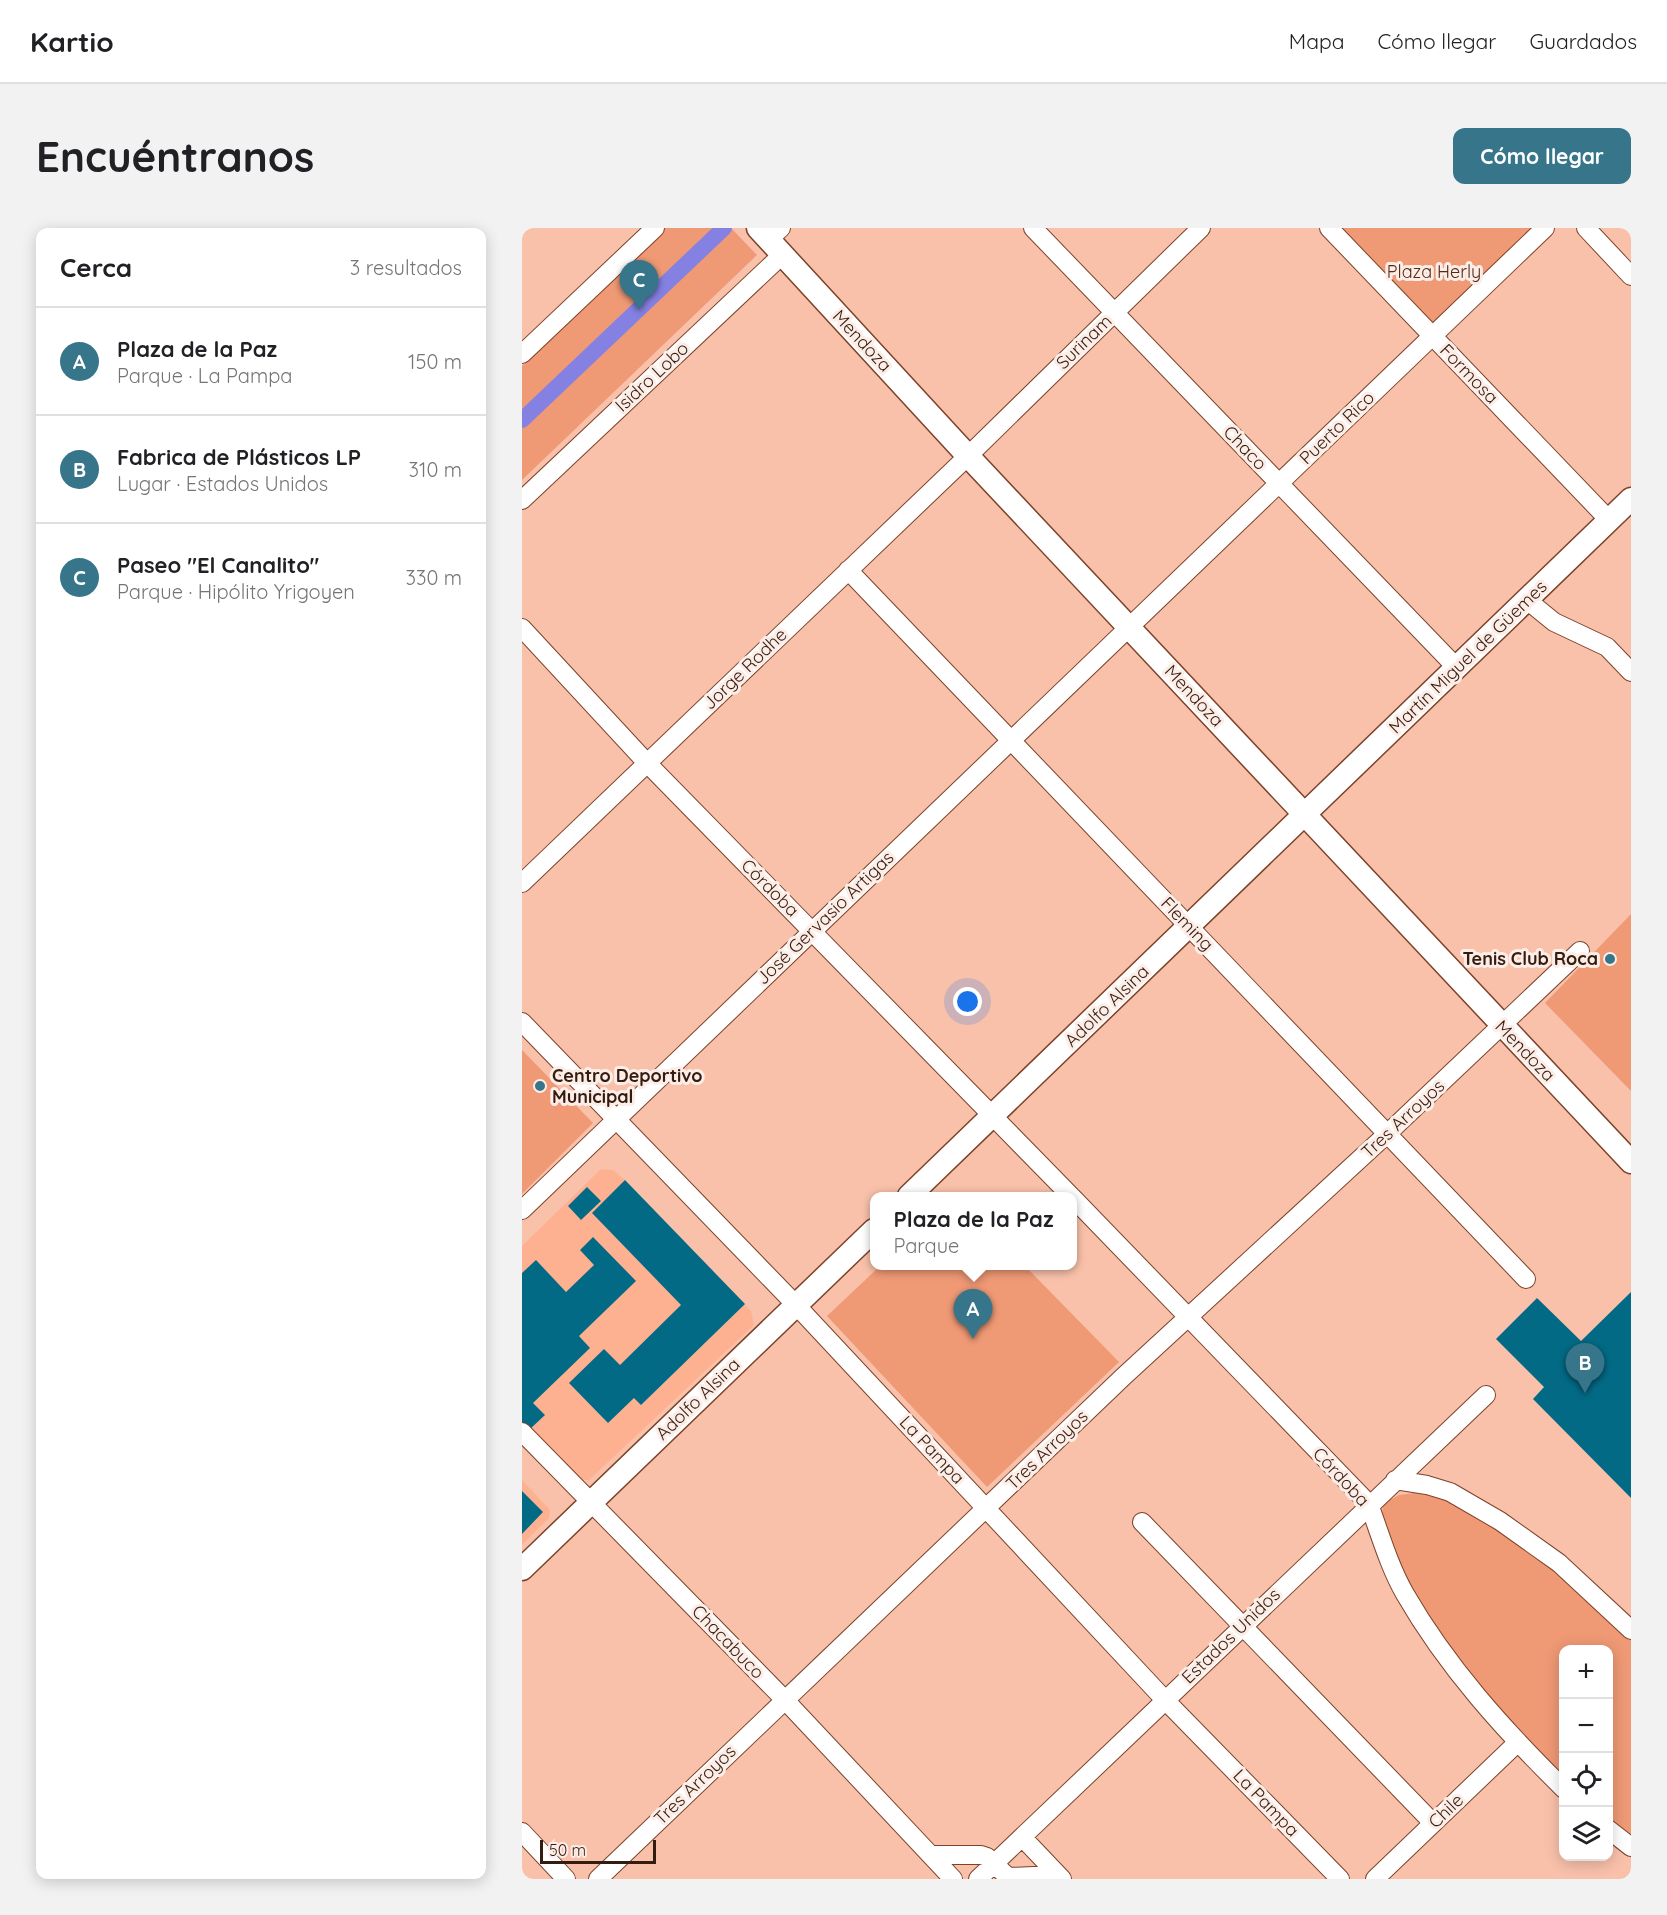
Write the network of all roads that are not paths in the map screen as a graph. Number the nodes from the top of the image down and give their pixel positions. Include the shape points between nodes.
1 (655, 228) edge
2 (1033, 228) edge
3 (1201, 228) edge
4 (1329, 228) edge
5 (1545, 228) edge
6 (1586, 228) edge
7 (773, 238) edge
8 (1631, 276) edge
9 (1115, 313) junction
10 (1432, 336) junction
11 (522, 354) edge
12 (968, 456) junction
13 (1280, 484) junction
14 (1631, 499) edge
15 (522, 500) edge
16 (1609, 520) junction
17 (848, 570) junction
18 (1527, 600) junction
19 (1130, 627) junction
20 (522, 628) edge
21 (1457, 668) junction
22 (1631, 672) edge
23 (1010, 739) junction
24 (647, 763) junction
25 (1305, 815) junction
26 (522, 883) edge
27 (1189, 926) junction
28 (812, 931) junction
29 (1580, 951) dead end
30 (522, 1022) edge
31 (1501, 1026) junction
32 (993, 1115) junction
33 (616, 1120) junction
34 (1387, 1134) junction
35 (1631, 1162) edge
36 (914, 1192) edge
37 (1067, 1192) edge
38 (1077, 1202) edge
39 (522, 1210) edge
40 (870, 1234) edge
41 (1526, 1279) dead end
42 (796, 1305) junction
43 (1187, 1318) junction
44 (1486, 1395) dead end
45 (522, 1432) edge
46 (1395, 1480) junction
47 (591, 1502) junction
48 (1369, 1504) junction
49 (986, 1507) junction
50 (1142, 1522) dead end
51 (522, 1569) edge
52 (1243, 1626) junction
53 (1631, 1629) edge
54 (784, 1699) junction
55 (1165, 1700) junction
56 (1516, 1743) junction
57 (1559, 1785) edge
58 (1433, 1823) junction
59 (522, 1832) edge
60 (1613, 1833) edge
61 (1022, 1837) junction
62 (1631, 1847) edge
63 (931, 1855) junction
64 (994, 1864) junction
65 (1060, 1877) edge
66 (566, 1879) edge
67 (598, 1879) edge
68 (953, 1879) edge
69 (978, 1879) edge
70 (1340, 1879) edge
71 (1375, 1879) edge

1 - 11 street
2 - 9 street, Chaco
3 - 9 street, Surinam
4 - 10 street, Formosa
5 - 10 street, Puerto Rico
6 - 8 street
7 - 12 main road, Mendoza
7 - 15 street, Isidro Lobo
9 - 12 street, Surinam
9 - 13 street, Chaco
10 - 13 street, Puerto Rico
10 - 16 street, Formosa
12 - 17 street, Jorge Rodhe
12 - 19 main road, Mendoza
13 - 19 street, Puerto Rico
13 - 21 street, Chaco
14 - 16 main road, Martín Miguel de Güemes
16 - 18 main road, Martín Miguel de Güemes
17 - 23 street, Fleming
17 - 24 street, Jorge Rodhe
18 - 21 main road, Martín Miguel de Güemes
18 - 22 street via 1554,622 1607,647
19 - 23 street, José Gervasio Artigas
19 - 25 main road, Mendoza
20 - 24 street, Córdoba
21 - 25 main road, Martín Miguel de Güemes
23 - 27 street, Fleming
23 - 28 street, José Gervasio Artigas
24 - 26 street, Jorge Rodhe
24 - 28 street, Córdoba
25 - 27 main road, Adolfo Alsina
25 - 31 main road, Mendoza
27 - 32 main road, Adolfo Alsina
27 - 34 street, Fleming
28 - 32 street, Córdoba
28 - 33 street, José Gervasio Artigas
29 - 31 street, Tres Arroyos
30 - 33 street, La Pampa
31 - 34 street, Tres Arroyos
31 - 35 main road, Mendoza
32 - 36 main road, Adolfo Alsina
32 - 37 street, Córdoba
33 - 39 street, José Gervasio Artigas
33 - 42 street, La Pampa
34 - 41 street, Fleming
34 - 43 street, Tres Arroyos
38 - 43 street, Córdoba
40 - 42 main road, Adolfo Alsina
42 - 47 main road, Adolfo Alsina
42 - 49 street, La Pampa
43 - 48 street, Córdoba
43 - 49 street, Tres Arroyos
44 - 46 street, Estados Unidos
45 - 47 street, Chacabuco
46 - 48 street, Estados Unidos
46 - 53 street via 1450,1492 1484,1510 1559,1563
47 - 51 main road, Adolfo Alsina
47 - 54 street, Chacabuco
48 - 52 street, Estados Unidos
48 - 56 street, Córdoba via 1392,1567 1424,1624
49 - 54 street, Tres Arroyos
49 - 55 street, La Pampa
50 - 52 street
52 - 55 street, Estados Unidos
52 - 58 street
54 - 63 street, Chacabuco
54 - 67 street, Tres Arroyos
55 - 61 street, Estados Unidos
55 - 70 street, La Pampa
56 - 57 street, Córdoba
56 - 58 street, Chile
58 - 71 street, Chile
59 - 66 street
60 - 62 street
61 - 64 street, Estados Unidos
61 - 65 street
63 - 64 street via 981,1855
63 - 68 street, Chacabuco
64 - 65 street via 1008,1877
64 - 69 street, Estados Unidos

